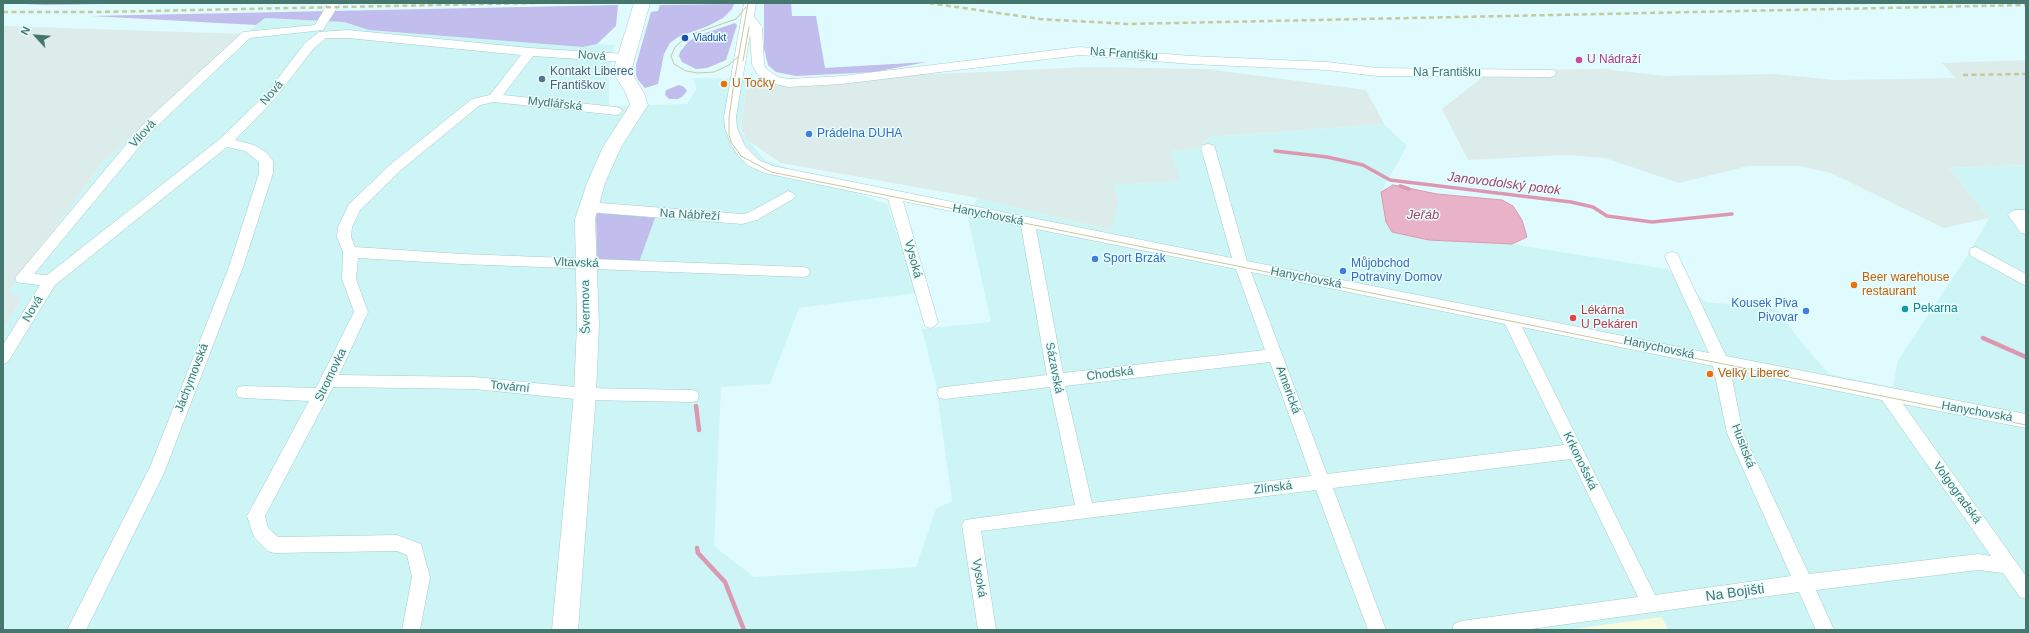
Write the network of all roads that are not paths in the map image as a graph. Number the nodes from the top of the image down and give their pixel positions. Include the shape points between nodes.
1 (334, 3) edge
2 (642, 3) edge
3 (750, 3) edge
4 (747, 17) junction
5 (321, 31) junction
6 (530, 52) junction
7 (625, 58) junction
8 (1550, 73) dead end
9 (494, 98) junction
10 (616, 111) dead end
11 (225, 142) junction
12 (1208, 148) dead end
13 (788, 196) dead end
14 (894, 196) junction
15 (587, 207) junction
16 (2026, 215) edge
17 (1028, 223) junction
18 (2026, 228) edge
19 (350, 252) junction
20 (1976, 252) dead end
21 (1672, 257) dead end
22 (585, 264) junction
23 (1242, 266) junction
24 (803, 272) dead end
25 (2026, 280) edge
26 (50, 281) junction
27 (1510, 318) junction
28 (930, 322) dead end
29 (1276, 355) junction
30 (3, 358) edge
31 (1720, 361) junction
32 (1056, 380) junction
33 (325, 388) junction
34 (244, 392) dead end
35 (945, 393) dead end
36 (585, 394) junction
37 (1888, 395) junction
38 (691, 396) dead end
39 (2026, 420) edge
40 (1575, 451) junction
41 (1321, 482) junction
42 (1085, 512) junction
43 (971, 525) joint
44 (2009, 566) junction
45 (1804, 584) junction
46 (2026, 591) edge
47 (1651, 605) junction
48 (76, 630) edge
49 (411, 630) edge
50 (565, 630) edge
51 (987, 630) edge
52 (1377, 630) edge
53 (1461, 630) edge
54 (1825, 630) edge

1 - 5 street
2 - 7 street, Švermova
3 - 4 street, Hanychovská
4 - 8 street, Na Františku via 756,27 758,64 761,71 774,80 788,83 842,80 1080,51 1191,60 1327,66 1376,72
4 - 14 street, Hanychovská via 730,117 733,134 745,155 754,163 770,170
5 - 6 street, Nová
5 - 11 street, Nová via 270,97
5 - 26 street, Vilová via 247,35 150,125 22,278
6 - 7 street, Nová
6 - 9 street
7 - 15 street, Švermova via 625,77 639,105 612,147
9 - 10 street, Mydlářská
9 - 19 street, Stromovka via 476,102 396,167 354,207 344,227 344,237
11 - 26 street, Nová
11 - 48 street, Jáchymovská via 249,148 261,155 266,161 266,173 236,267 158,468
12 - 23 street, Americká
13 - 15 street, Na Nábřeží via 752,217 742,219
14 - 17 street, Hanychovská
14 - 28 street, Vysoká
15 - 22 street, Švermova via 584,233
16 - 18 street via 2015,215
17 - 23 street, Hanychovská
17 - 32 street, Sázavská
19 - 22 street, Vltavská via 462,260
19 - 33 street, Stromovka via 348,279 361,312
20 - 25 street
21 - 31 street, Husitská
22 - 24 street, Vltavská
22 - 36 street, Švermova via 588,326
23 - 27 street, Hanychovská
23 - 29 street, Americká
26 - 30 street, Nová
27 - 31 street, Hanychovská
27 - 40 street, Krkonošská
29 - 32 street, Chodská
29 - 41 street, Americká
31 - 37 street, Hanychovská
31 - 45 street, Husitská via 1735,433
32 - 35 street, Chodská
32 - 42 street, Sázavská
33 - 34 street, Tovární
33 - 36 street, Tovární via 474,383
33 - 49 street, Stromovka via 256,516 260,532 274,545 397,542 416,550 421,577
36 - 38 street, Tovární
36 - 50 street, Švermova
37 - 39 street, Hanychovská
37 - 44 street, Volgogradská
40 - 41 street, Zlínská
40 - 47 street, Krkonošská
41 - 42 street, Zlínská
41 - 52 street, Americká
42 - 43 street, Zlínská
43 - 51 street, Vysoká
44 - 45 street, Na Bojišti via 1978,562
44 - 46 street, Volgogradská
45 - 47 street, Na Bojišti
45 - 54 street, Husitská
47 - 53 street, Na Bojišti

